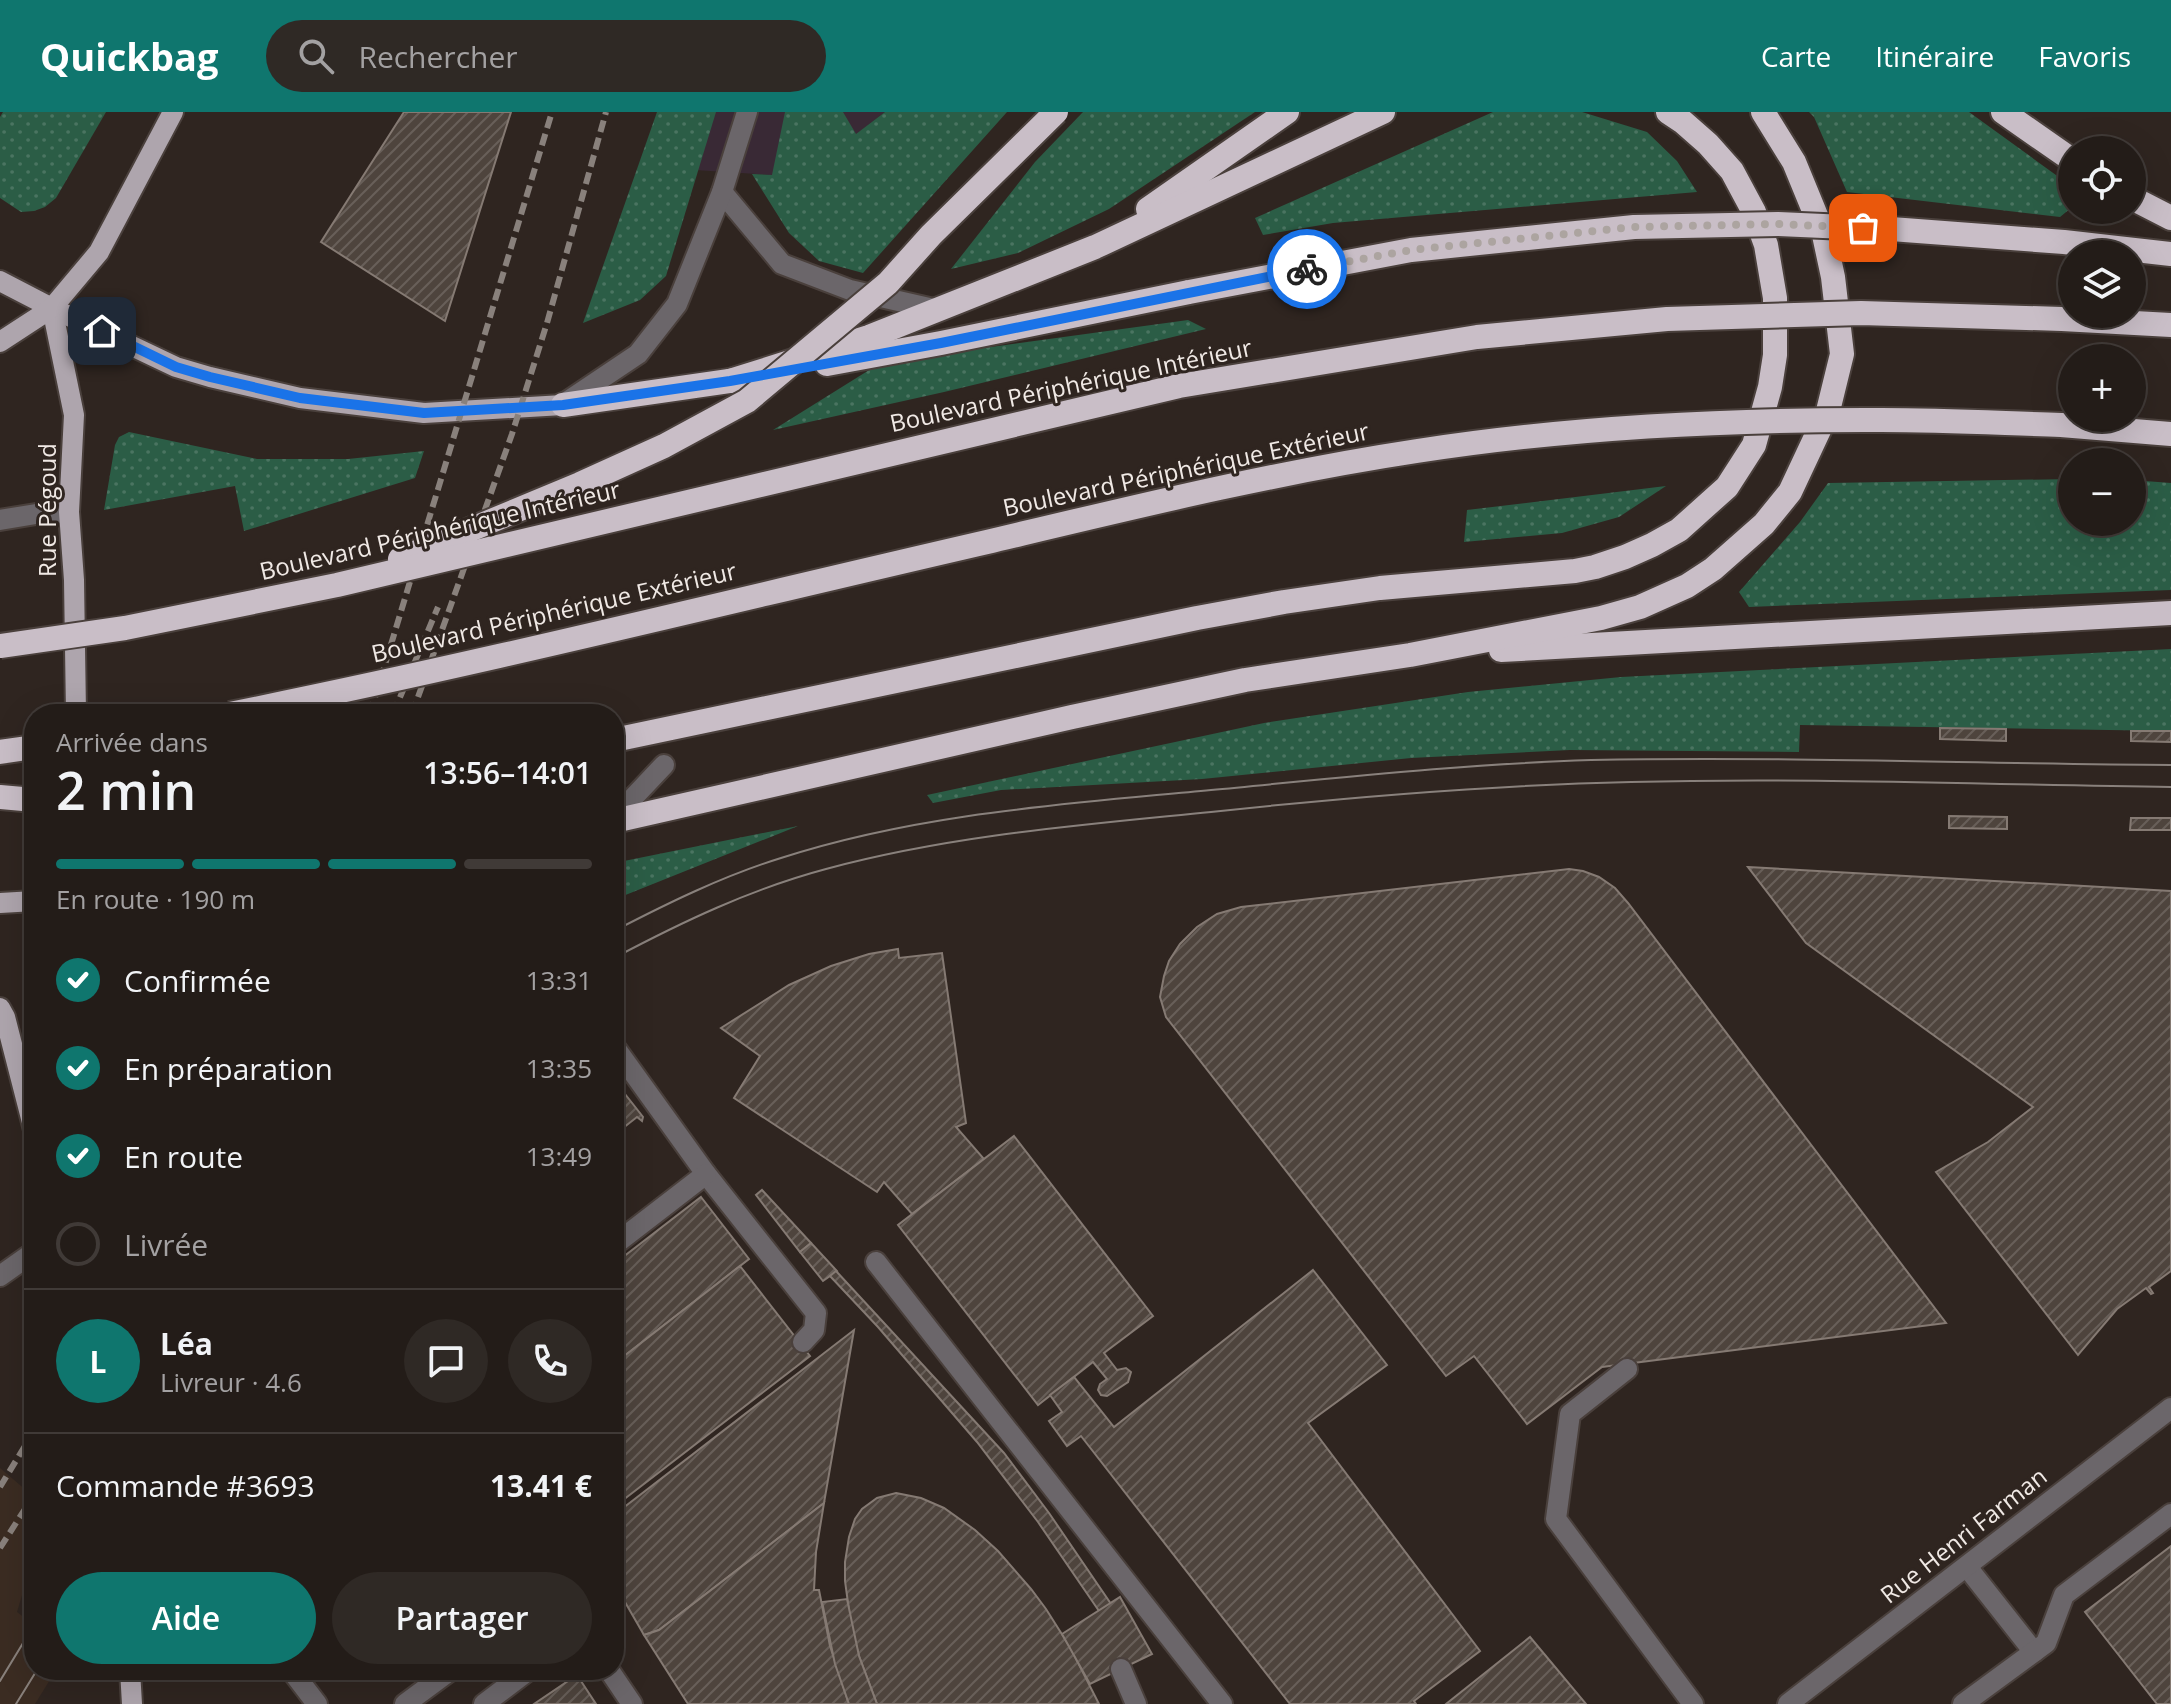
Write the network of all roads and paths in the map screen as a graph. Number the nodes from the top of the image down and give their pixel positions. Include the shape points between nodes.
1 (173, 112) edge
2 (747, 112) edge
3 (1056, 112) edge
4 (1287, 112) edge
5 (1383, 112) edge
6 (1668, 112) edge
7 (1763, 112) edge
8 (2003, 112) edge
9 (2058, 150) edge
10 (722, 192) junction
11 (2146, 205) edge
12 (2171, 218) edge
13 (1095, 247) junction
14 (2171, 254) edge
15 (0, 281) edge
16 (52, 308) junction
17 (938, 310) junction
18 (2171, 325) edge
19 (0, 342) edge
20 (730, 381) junction
21 (563, 405) junction
22 (2171, 434) edge
23 (69, 512) junction
24 (0, 520) edge
25 (337, 585) junction
26 (2171, 613) edge
27 (0, 646) edge
28 (1410, 655) junction
29 (76, 704) edge
30 (276, 704) edge
31 (624, 738) edge
32 (24, 748) edge
33 (0, 752) edge
34 (664, 765) dead end
35 (0, 797) edge
36 (24, 799) edge
37 (624, 809) edge
38 (624, 818) edge
39 (24, 902) edge
40 (0, 903) edge
41 (0, 1008) edge
42 (624, 1060) edge
43 (24, 1091) edge
44 (706, 1174) junction
45 (624, 1237) edge
46 (24, 1259) edge
47 (876, 1262) dead end
48 (0, 1276) edge
49 (803, 1342) dead end
50 (1627, 1369) dead end
51 (2171, 1408) edge
52 (2171, 1514) edge
53 (1967, 1567) junction
54 (2034, 1652) junction
55 (1121, 1669) dead end
56 (131, 1680) edge
57 (299, 1680) edge
58 (437, 1680) edge
59 (516, 1680) edge
60 (616, 1680) edge
61 (132, 1704) edge
62 (317, 1704) edge
63 (405, 1704) edge
64 (484, 1704) edge
65 (632, 1704) edge
66 (1136, 1704) edge
67 (1222, 1704) edge
68 (1693, 1704) edge
69 (1788, 1704) edge
70 (1963, 1704) edge

1 - 16 main road via 99,252
2 - 10 street
3 - 25 highway, bridge via 888,283 747,401 580,484
4 - 13 highway
5 - 13 highway
6 - 31 highway via 1732,171 1766,245 1775,298 1775,355 1754,445 1727,487 1679,530 1595,567 1284,602
7 - 28 highway via 1794,162 1824,235 1842,354 1828,411 1790,492 1764,524 1713,569 1663,598 1601,618
8 - 9 highway
10 - 17 street via 782,264 850,290
10 - 21 street via 677,304 638,354
11 - 12 highway
13 - 17 highway
14 - 20 highway, bridge via 1891,229 1778,224 1634,227 1411,250
15 - 16 main road
16 - 19 main road
16 - 21 main road via 176,367 300,398 424,413
16 - 23 main road, Rue Pégoud via 74,415
17 - 20 highway
18 - 25 highway, Boulevard Périphérique Intérieur, bridge via 1846,313 1667,319 1477,337 1179,386
20 - 21 highway
22 - 30 highway, Boulevard Périphérique Extérieur, bridge via 1867,420 1680,424 1542,434 1417,451 1182,496
23 - 24 street
23 - 29 main road, Rue Pégoud
25 - 27 highway, Boulevard Périphérique Intérieur, bridge via 125,628
26 - 28 highway
28 - 38 highway via 1245,680
32 - 33 highway
34 - 37 street
35 - 36 highway
39 - 40 main road
41 - 43 main road
42 - 44 street
44 - 45 street
44 - 49 street via 816,1313 814,1330
46 - 48 street
47 - 67 street
50 - 68 street via 1570,1414 1556,1519
51 - 53 street, Rue Henri Farman
52 - 54 street via 2064,1595 2046,1643
53 - 54 street
53 - 69 street, Rue Henri Farman
54 - 70 street
55 - 66 street
56 - 61 main road
57 - 62 street
58 - 63 street
59 - 64 street
60 - 65 street

